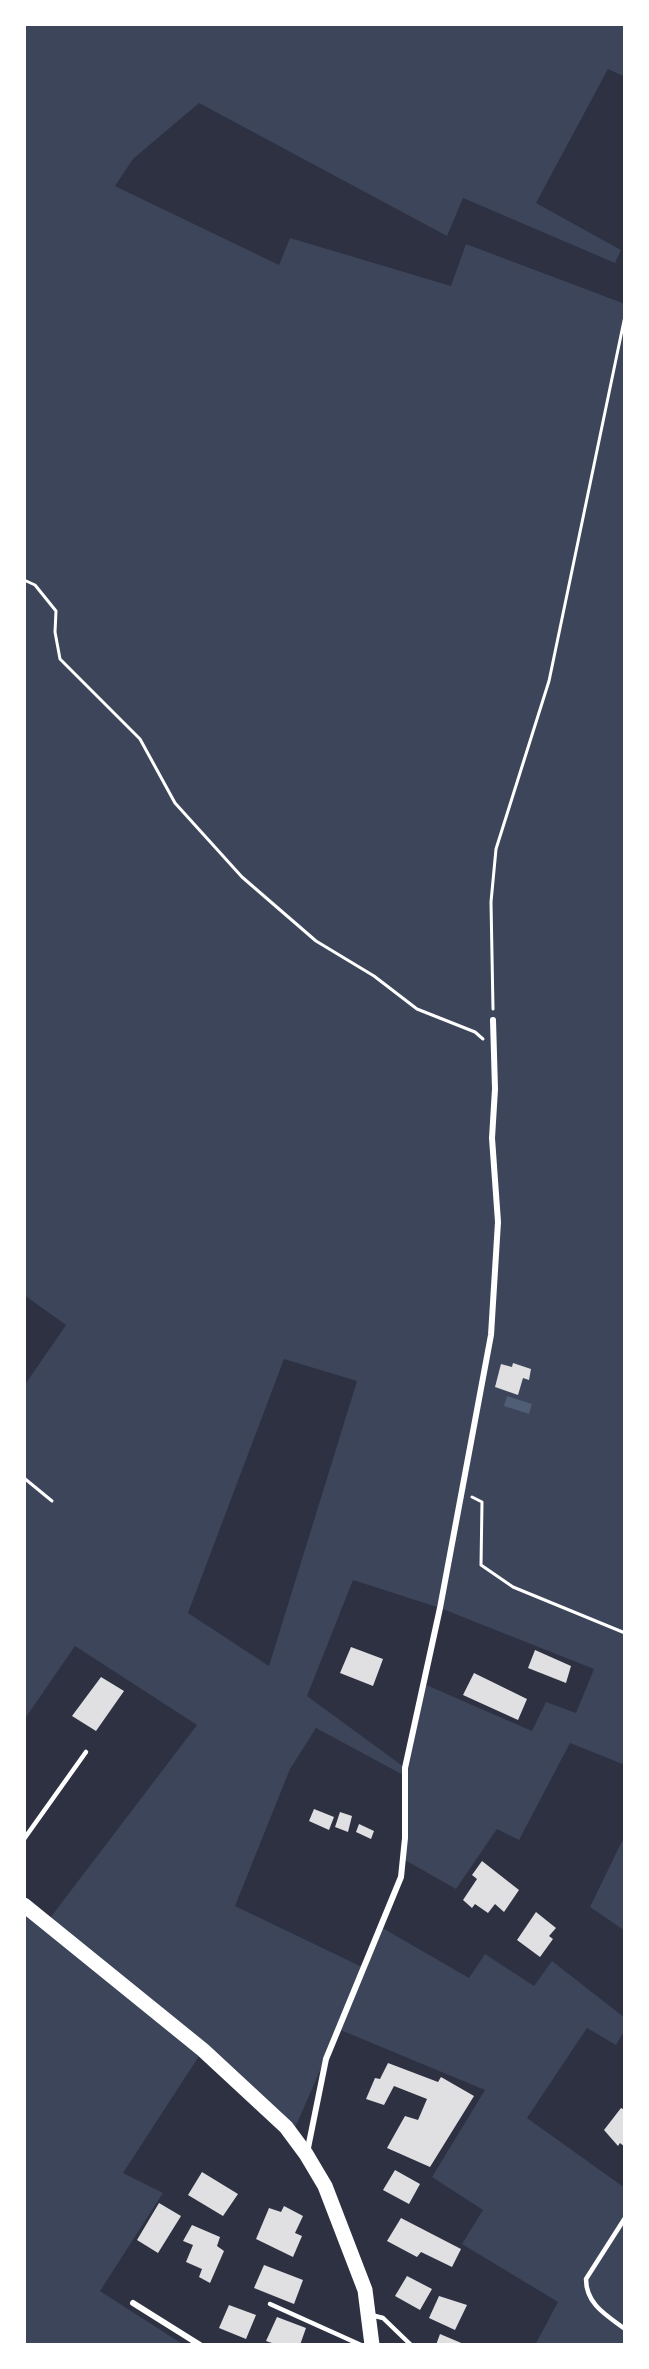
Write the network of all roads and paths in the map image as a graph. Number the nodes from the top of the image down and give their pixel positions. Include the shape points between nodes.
1 (625, 316) edge
2 (24, 580) edge
3 (493, 1020) joint
4 (494, 1048) junction
5 (24, 1478) edge
6 (462, 1493) junction
7 (52, 1501) dead end
8 (625, 1633) edge
9 (86, 1752) dead end
10 (24, 1839) edge
11 (24, 1905) edge
12 (306, 2154) junction
13 (625, 2218) edge
14 (133, 2303) dead end
15 (270, 2304) dead end
16 (368, 2314) junction
17 (625, 2329) edge
18 (200, 2345) edge
19 (361, 2345) edge
20 (372, 2345) edge
21 (411, 2345) edge

1 - 3 path via 549,681 496,849 491,902
2 - 4 path via 35,585 56,611 60,659 140,739 175,803 242,877 316,941 374,976 417,1009 474,1032
3 - 4 street
4 - 6 street via 492,1138 498,1222 491,1335
5 - 7 path
6 - 8 path via 482,1502 481,1565 513,1587
6 - 12 street via 405,1768 401,1876 326,2059
9 - 10 lane
11 - 12 main road via 203,2050 286,2127
12 - 16 main road via 340,2222 365,2290
13 - 17 lane via 586,2279 590,2300
14 - 18 street
15 - 19 lane
16 - 20 main road
16 - 21 lane via 383,2318

